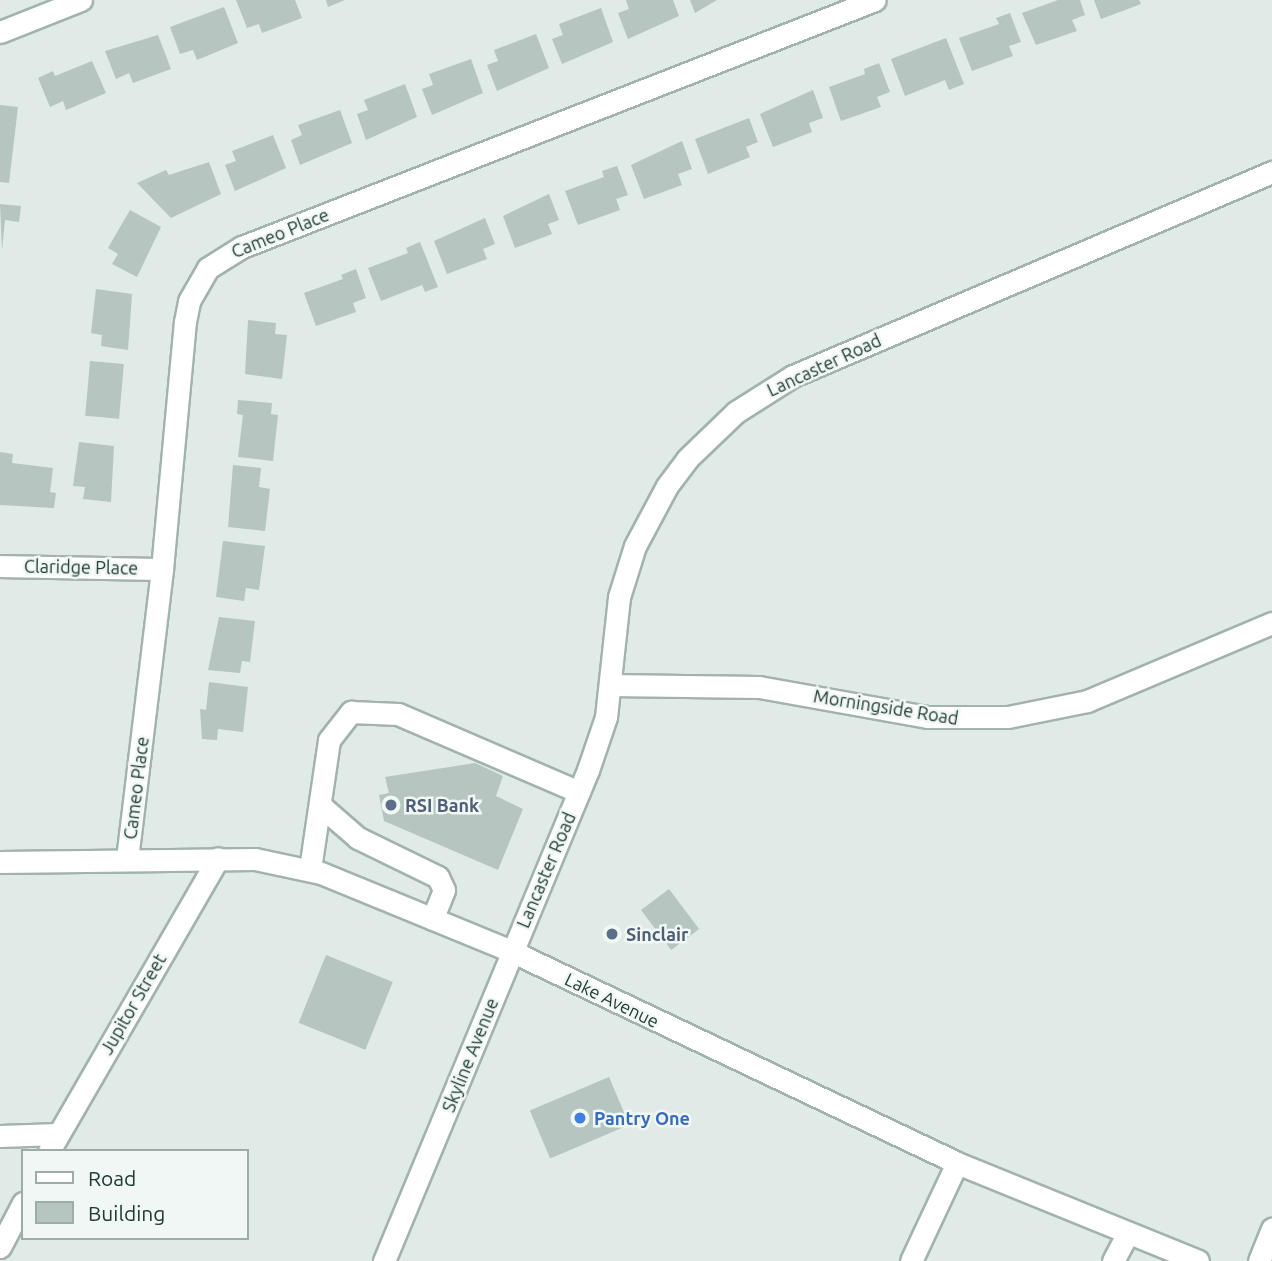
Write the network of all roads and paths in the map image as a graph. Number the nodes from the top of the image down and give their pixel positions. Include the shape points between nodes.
1 (81, 0) edge
2 (875, 0) edge
3 (0, 32) edge
4 (1272, 172) edge
5 (0, 566) edge
6 (162, 569) junction
7 (1272, 623) edge
8 (610, 685) junction
9 (579, 792) junction
10 (321, 806) junction
11 (218, 858) junction
12 (127, 859) junction
13 (0, 862) edge
14 (310, 869) junction
15 (432, 919) junction
16 (511, 951) junction
17 (0, 1136) edge
18 (54, 1142) edge
19 (957, 1163) junction
20 (21, 1207) edge
21 (1272, 1228) edge
22 (1128, 1233) junction
23 (0, 1246) edge
24 (384, 1261) edge
25 (911, 1261) edge
26 (1113, 1261) edge
27 (1198, 1261) edge
28 (1259, 1261) edge

1 - 3 street
2 - 6 street, Cameo Place via 223,255 198,283 185,322
4 - 8 street, Lancaster Road via 793,376 736,412 687,459 635,546 618,597
5 - 6 street, Claridge Place
6 - 12 street, Cameo Place
7 - 8 street, Morningside Road via 1087,701 1008,717 927,717 759,687
8 - 9 street, Lancaster Road via 606,717
9 - 10 street via 398,714 351,712 329,740
9 - 16 street, Lancaster Road
10 - 14 street
10 - 15 street via 358,838 438,877 444,890
11 - 12 street, Lake Avenue
11 - 14 street, Lake Avenue via 290,863
11 - 18 street, Jupitor Street
12 - 13 street, Lake Avenue
14 - 15 street, Lake Avenue
15 - 16 street, Lake Avenue
16 - 19 street, Lake Avenue
16 - 24 street, Skyline Avenue
17 - 18 street
19 - 22 street, Lake Avenue
19 - 25 street
20 - 23 street
21 - 28 street
22 - 26 street
22 - 27 street, Lake Avenue

